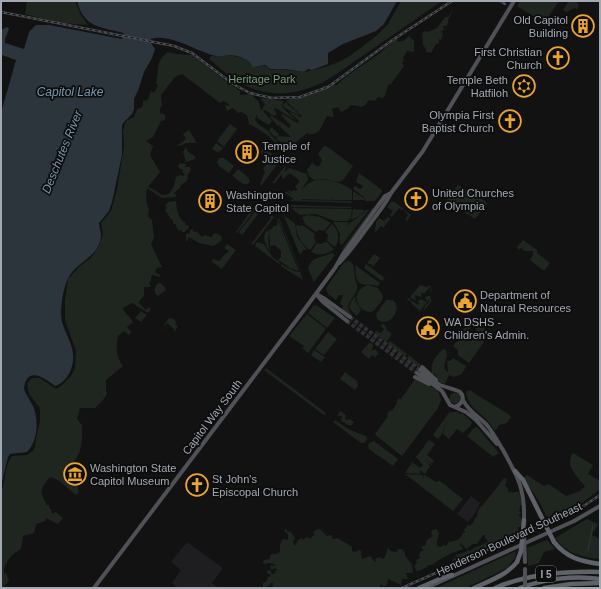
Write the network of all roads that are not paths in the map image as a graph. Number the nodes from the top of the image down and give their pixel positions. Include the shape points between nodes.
1 (514, 1) edge
2 (316, 294) junction
3 (348, 319) tunnel mouth
4 (453, 390) junction
5 (446, 398) junction
6 (463, 400) junction
7 (455, 407) junction
8 (503, 451) junction
9 (515, 471) junction
10 (600, 506) edge
11 (524, 518) junction
12 (600, 564) edge
13 (600, 572) edge
14 (452, 575) junction
15 (600, 579) edge
16 (600, 583) edge
17 (94, 588) edge
18 (419, 588) edge
19 (426, 588) edge
20 (474, 588) edge
21 (495, 588) edge
22 (520, 588) edge
23 (525, 588) edge
24 (544, 588) edge

1 - 2 main road, Capitol Way South via 422,152
2 - 3 main road via 322,302
2 - 17 main road, Capitol Way South
4 - 5 main road
4 - 5 main road via 418,372 442,391
4 - 6 main road via 460,392
5 - 7 main road via 448,404
6 - 7 main road
6 - 8 main road via 467,408 488,427
7 - 8 main road via 476,420
8 - 9 main road
9 - 11 main road via 523,495
9 - 12 highway, bridge via 523,480 554,542 561,550 574,559
10 - 14 main road, Henderson Boulevard Southeast via 574,521
11 - 20 highway, bridge via 522,548 517,562 503,574
11 - 23 main road, bridge
13 - 21 highway, I 5 via 578,571 544,575
14 - 18 highway
14 - 19 main road, Henderson Boulevard Southeast
15 - 22 highway, I 5 via 562,579
16 - 24 highway

